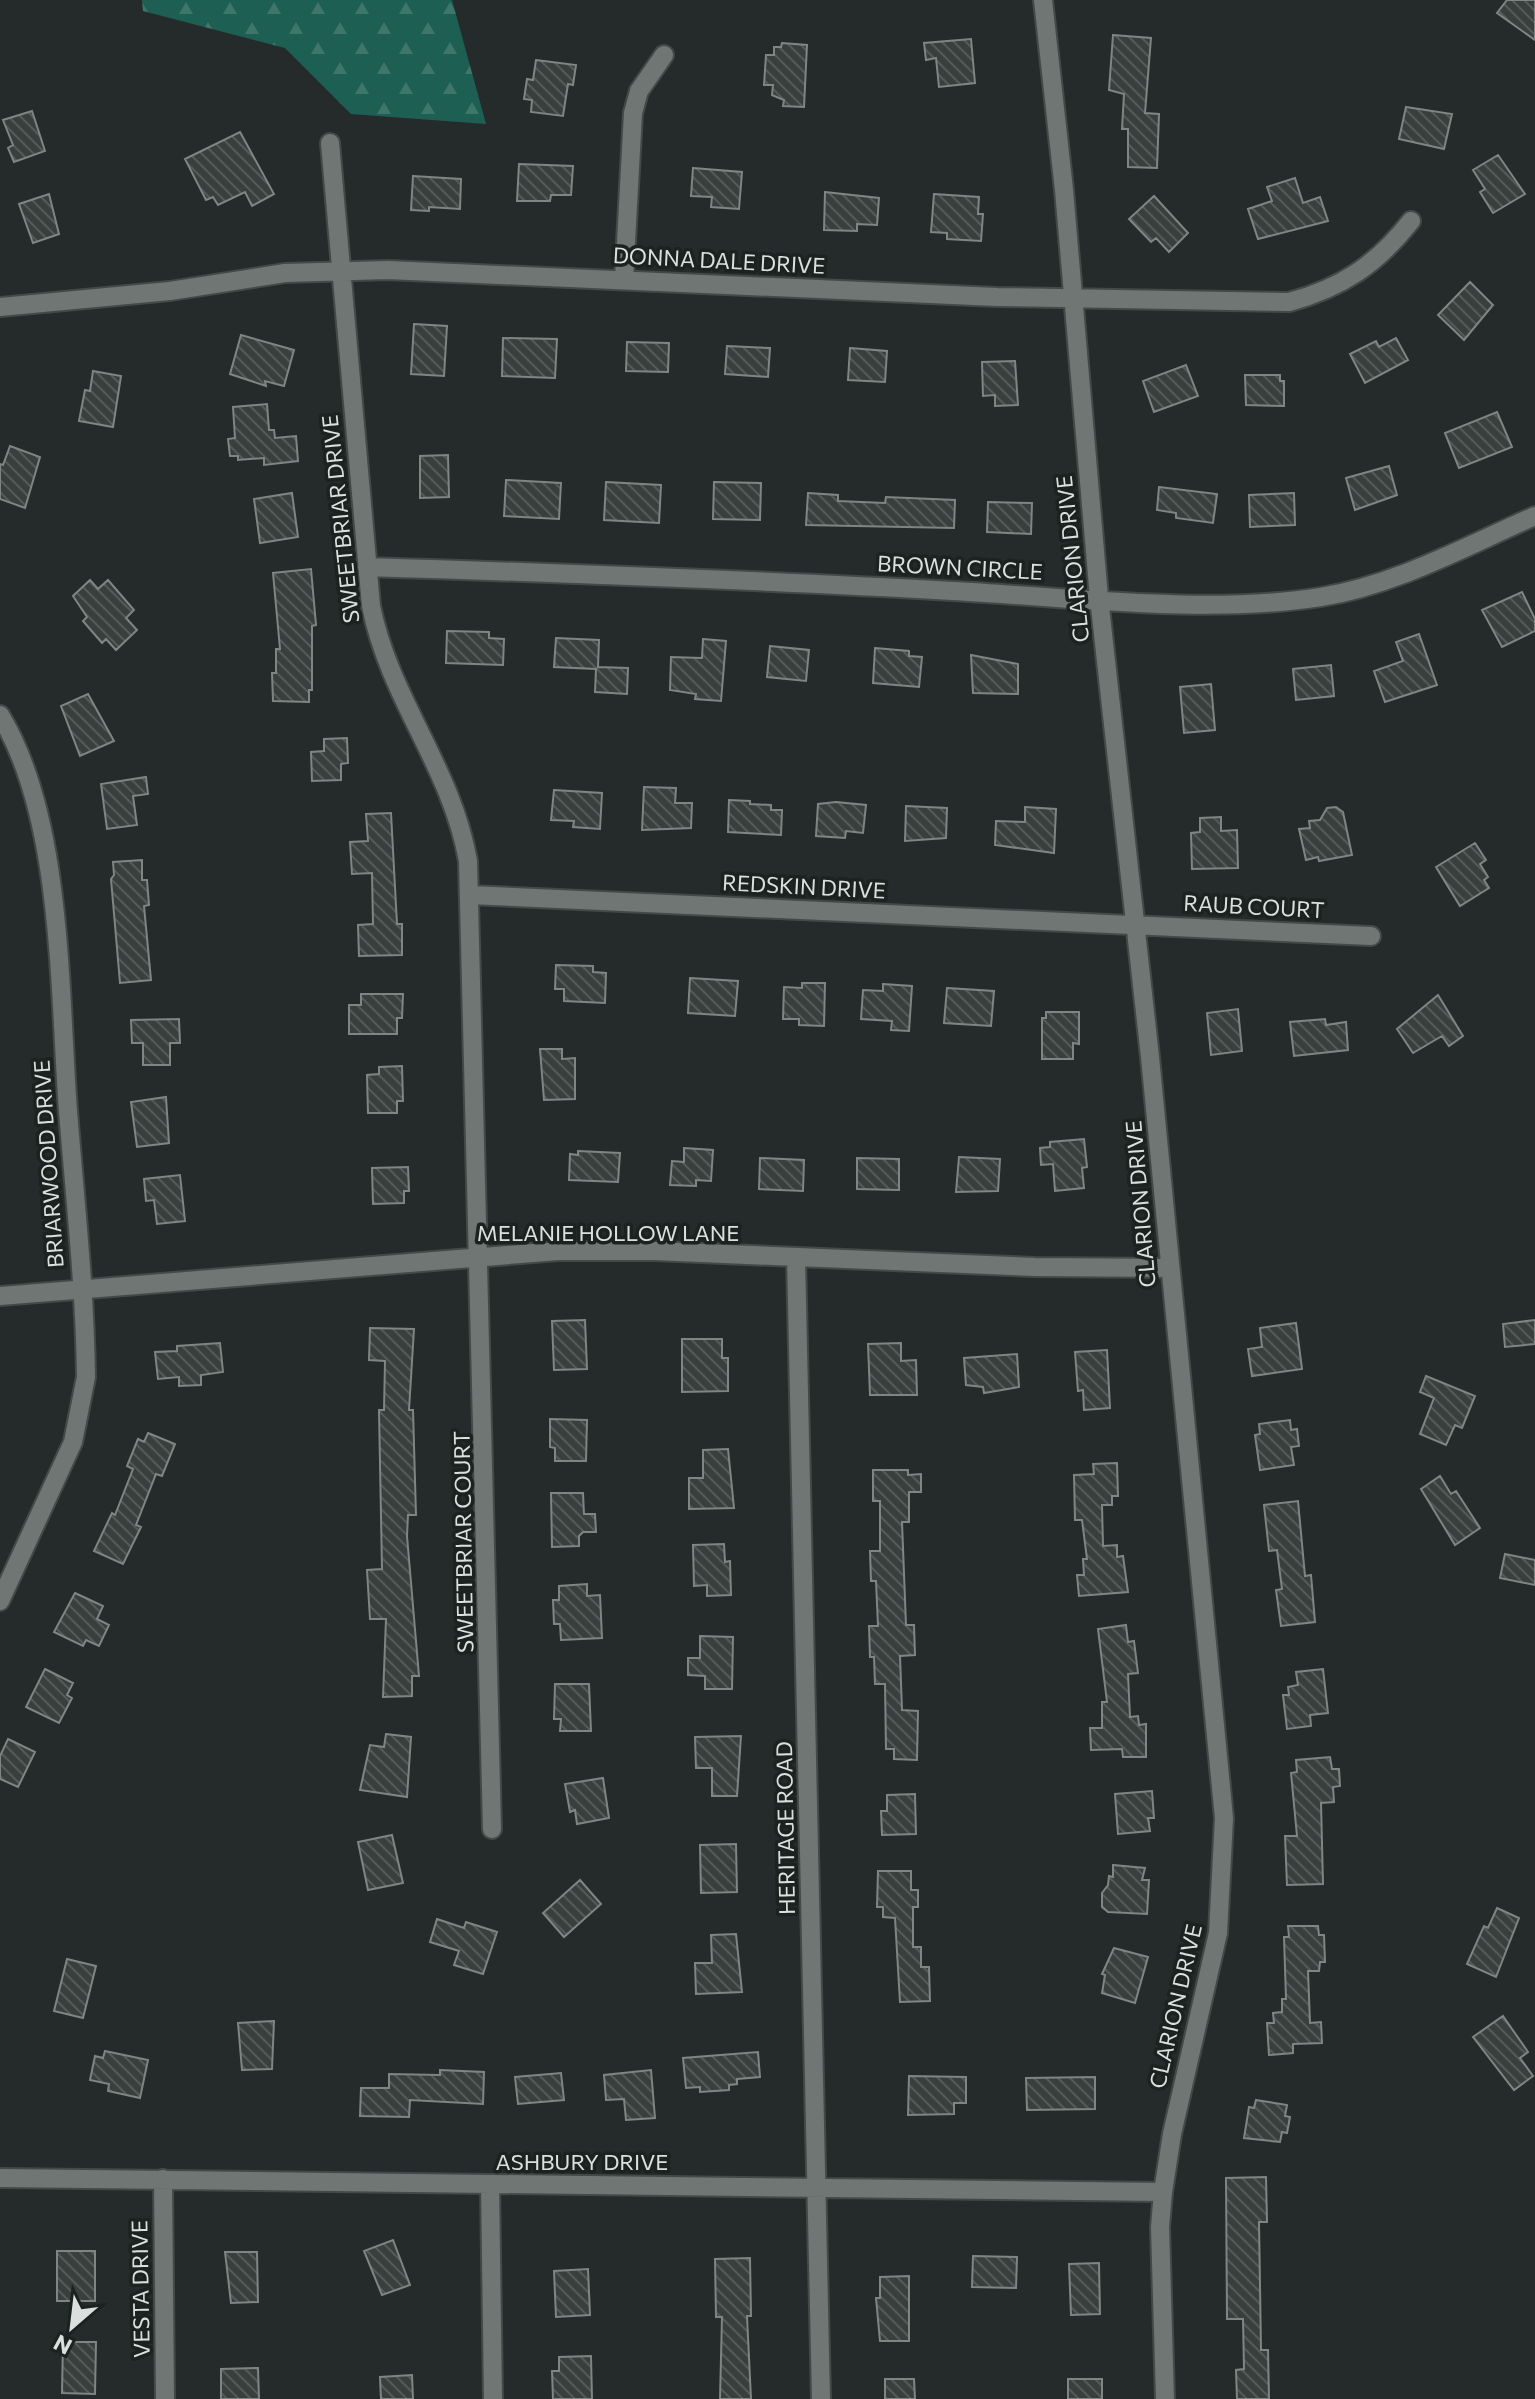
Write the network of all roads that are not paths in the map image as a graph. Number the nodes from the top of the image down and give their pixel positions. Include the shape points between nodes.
1 (1043, 0) edge
2 (664, 55) dead end
3 (330, 143) dead end
4 (1411, 221) dead end
5 (341, 270) junction
6 (624, 279) junction
7 (1072, 299) junction
8 (0, 307) edge
9 (1535, 516) edge
10 (367, 567) junction
11 (1099, 598) junction
12 (0, 715) edge
13 (470, 895) junction
14 (1135, 924) junction
15 (1371, 936) dead end
16 (479, 1256) junction
17 (796, 1257) junction
18 (1170, 1268) junction
19 (81, 1290) junction
20 (0, 1296) edge
21 (0, 1601) edge
22 (492, 1829) dead end
23 (0, 2178) edge
24 (163, 2179) junction
25 (490, 2184) junction
26 (817, 2186) junction
27 (1163, 2192) junction
28 (165, 2399) edge
29 (493, 2399) edge
30 (821, 2399) edge
31 (1165, 2399) edge

1 - 7 street, CLARION DRIVE
2 - 6 street via 639,91 633,113
3 - 5 street, SWEETBRIAR DRIVE
4 - 7 street, DONNA DALE DRIVE via 1373,263 1348,281 1289,302
5 - 6 street, DONNA DALE DRIVE
5 - 8 street, DONNA DALE DRIVE
5 - 10 street, SWEETBRIAR DRIVE
6 - 7 street, DONNA DALE DRIVE
7 - 11 street, CLARION DRIVE
9 - 11 street, BROWN CIRCLE via 1394,577 1323,597 1277,602
10 - 11 street, BROWN CIRCLE
10 - 13 street, SWEETBRIAR DRIVE via 377,637 390,674 442,772 462,826
11 - 14 street, CLARION DRIVE
12 - 19 street, BRIARWOOD DRIVE via 30,777 42,820
13 - 14 street, REDSKIN DRIVE
13 - 16 street, SWEETBRIAR DRIVE
14 - 15 street, RAUB COURT
14 - 18 street, CLARION DRIVE
16 - 17 street, MELANIE HOLLOW LANE via 654,1251
16 - 19 street, MELANIE HOLLOW LANE
16 - 22 street, SWEETBRIAR COURT
17 - 18 street, MELANIE HOLLOW LANE
17 - 26 street, HERITAGE ROAD
18 - 27 street, CLARION DRIVE via 1218,1734 1224,1845 1218,1933
19 - 20 street, MELANIE HOLLOW LANE
19 - 21 street, BRIARWOOD DRIVE via 86,1367 82,1410 73,1442
23 - 24 street, ASHBURY DRIVE
24 - 25 street, ASHBURY DRIVE
24 - 28 street, VESTA DRIVE
25 - 26 street, ASHBURY DRIVE
25 - 29 street
26 - 27 street, ASHBURY DRIVE
26 - 30 street, HERITAGE ROAD
27 - 31 street, CLARION DRIVE

